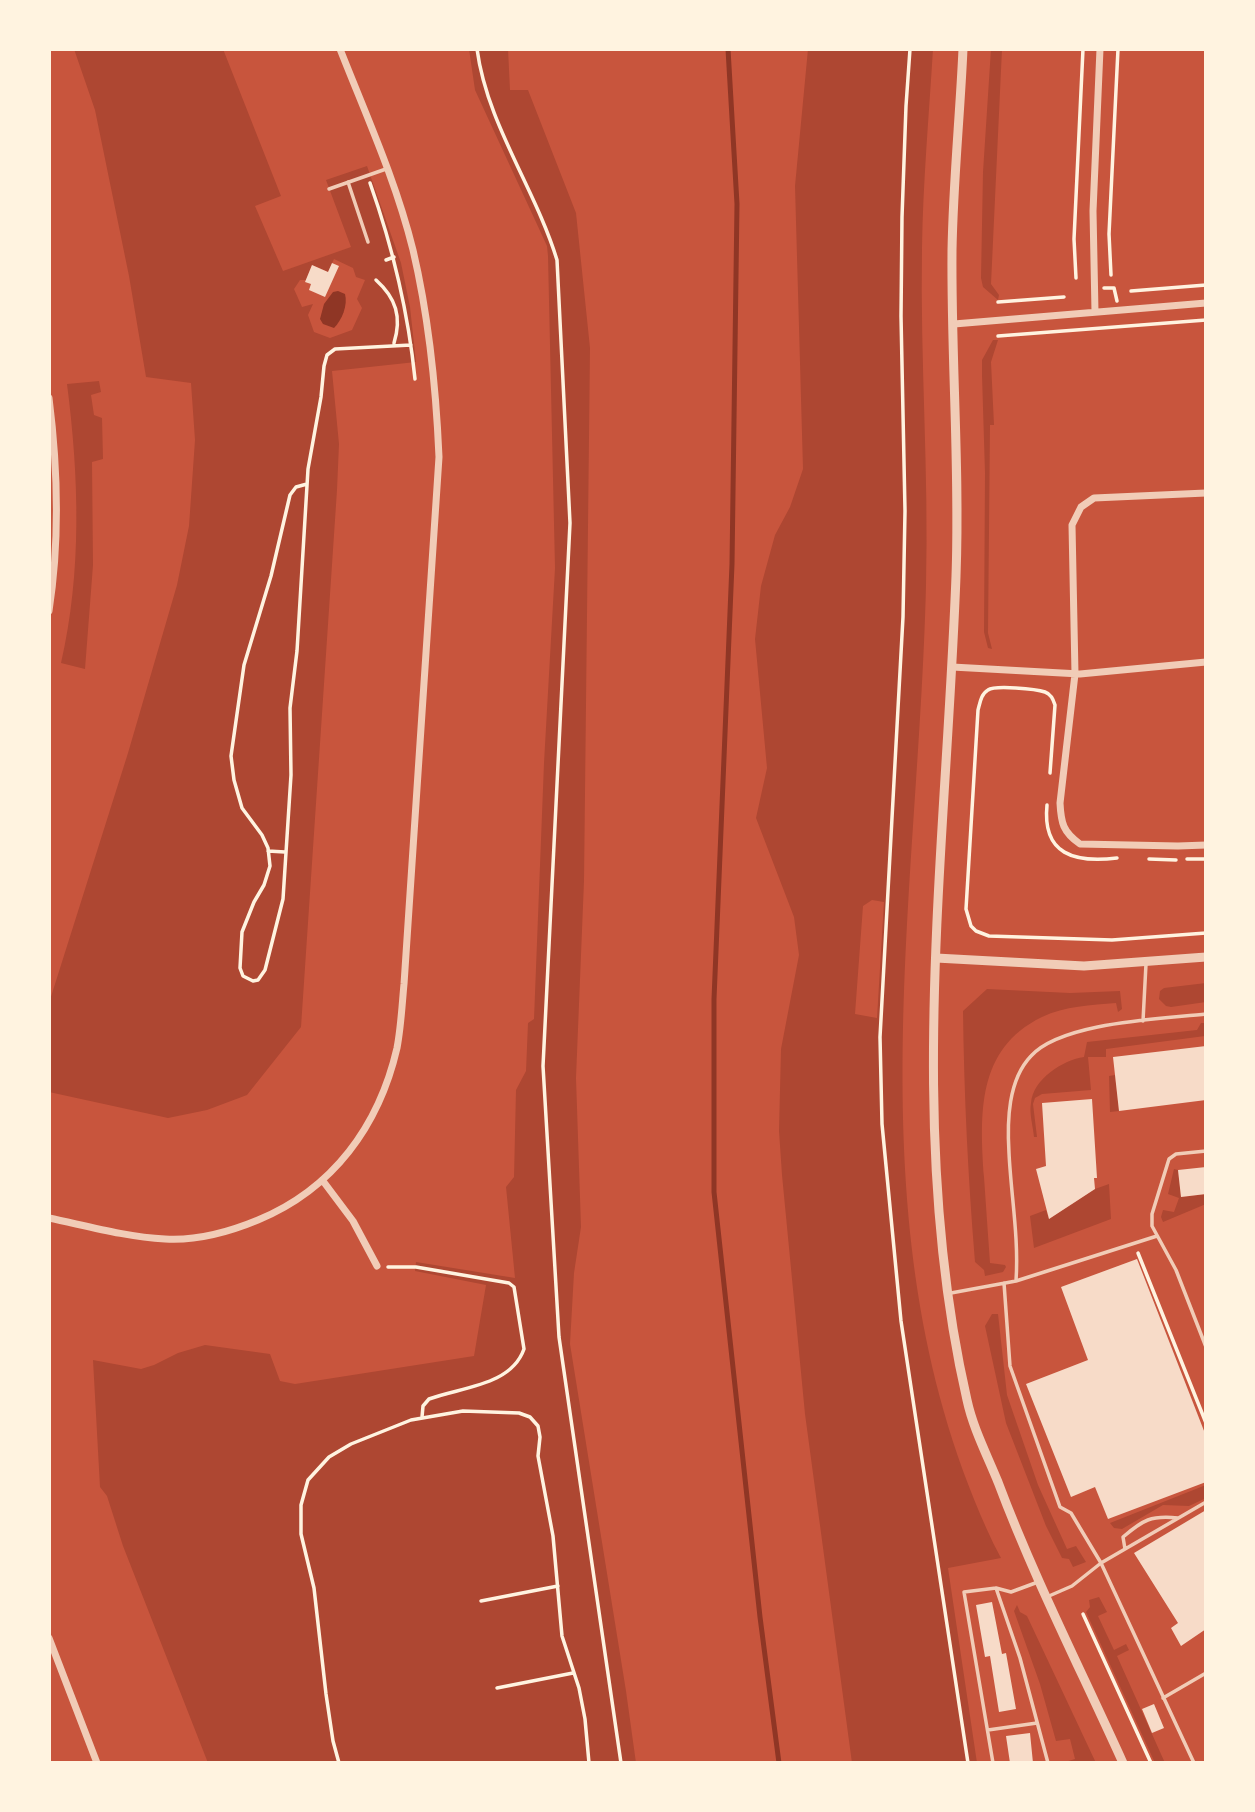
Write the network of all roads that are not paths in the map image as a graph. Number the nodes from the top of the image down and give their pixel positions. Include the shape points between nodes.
1 (340, 49) edge
2 (963, 49) edge
3 (1100, 49) edge
4 (386, 169) junction
5 (348, 182) junction
6 (329, 189) dead end
7 (368, 242) dead end
8 (1206, 303) edge
9 (1095, 312) junction
10 (954, 324) junction
11 (49, 398) edge
12 (1206, 494) edge
13 (49, 611) edge
14 (1206, 662) edge
15 (952, 667) junction
16 (1075, 674) junction
17 (1206, 845) edge
18 (1206, 957) edge
19 (936, 958) junction
20 (1146, 962) junction
21 (1206, 1014) edge
22 (1143, 1021) junction
23 (1206, 1151) edge
24 (323, 1181) junction
25 (49, 1218) edge
26 (1157, 1236) junction
27 (377, 1266) road end
28 (1016, 1281) junction
29 (1004, 1283) junction
30 (948, 1294) junction
31 (1206, 1347) edge
32 (1206, 1502) edge
33 (1180, 1518) junction
34 (1125, 1549) junction
35 (1101, 1563) junction
36 (1040, 1581) junction
37 (996, 1588) junction
38 (1047, 1597) junction
39 (49, 1638) edge
40 (1206, 1673) edge
41 (1163, 1698) junction
42 (1037, 1723) junction
43 (988, 1730) junction
44 (97, 1763) edge
45 (992, 1763) edge
46 (1048, 1763) edge
47 (1123, 1763) edge
48 (1194, 1763) edge

1 - 4 street
2 - 10 street via 952,248
3 - 9 street via 1093,211
4 - 5 lane
4 - 24 street via 413,249 427,322 436,392 437,494 397,1047 383,1093 360,1138
5 - 6 lane
5 - 7 lane
8 - 9 street
9 - 10 street
10 - 15 street via 958,482
11 - 13 street via 58,528
12 - 16 street via 1094,499 1081,507 1072,525 1071,541
14 - 16 street
15 - 16 street
15 - 19 street
16 - 17 street via 1060,803 1061,824 1070,837 1080,844
18 - 20 street
19 - 20 street via 1084,966
19 - 30 street via 934,1079
20 - 22 lane
21 - 22 lane
22 - 28 lane via 1060,1037 1031,1055 1014,1086 1008,1115
23 - 26 lane via 1176,1154 1164,1167 1152,1214
24 - 25 street via 279,1212 201,1238 129,1235
24 - 27 street via 353,1221
26 - 28 lane
26 - 31 lane via 1176,1270
28 - 29 lane
29 - 30 lane
29 - 35 lane via 1010,1366 1060,1507 1071,1513
30 - 36 street via 968,1404
32 - 33 lane
33 - 34 lane
33 - 34 lane via 1156,1516 1137,1525 1122,1537
34 - 35 lane
35 - 38 lane via 1072,1586
35 - 41 lane
36 - 37 lane via 1011,1592
36 - 38 street
37 - 42 lane
37 - 43 lane via 964,1592
38 - 47 street
39 - 44 street
40 - 41 lane
41 - 48 lane
42 - 43 lane
42 - 46 lane
43 - 45 lane

